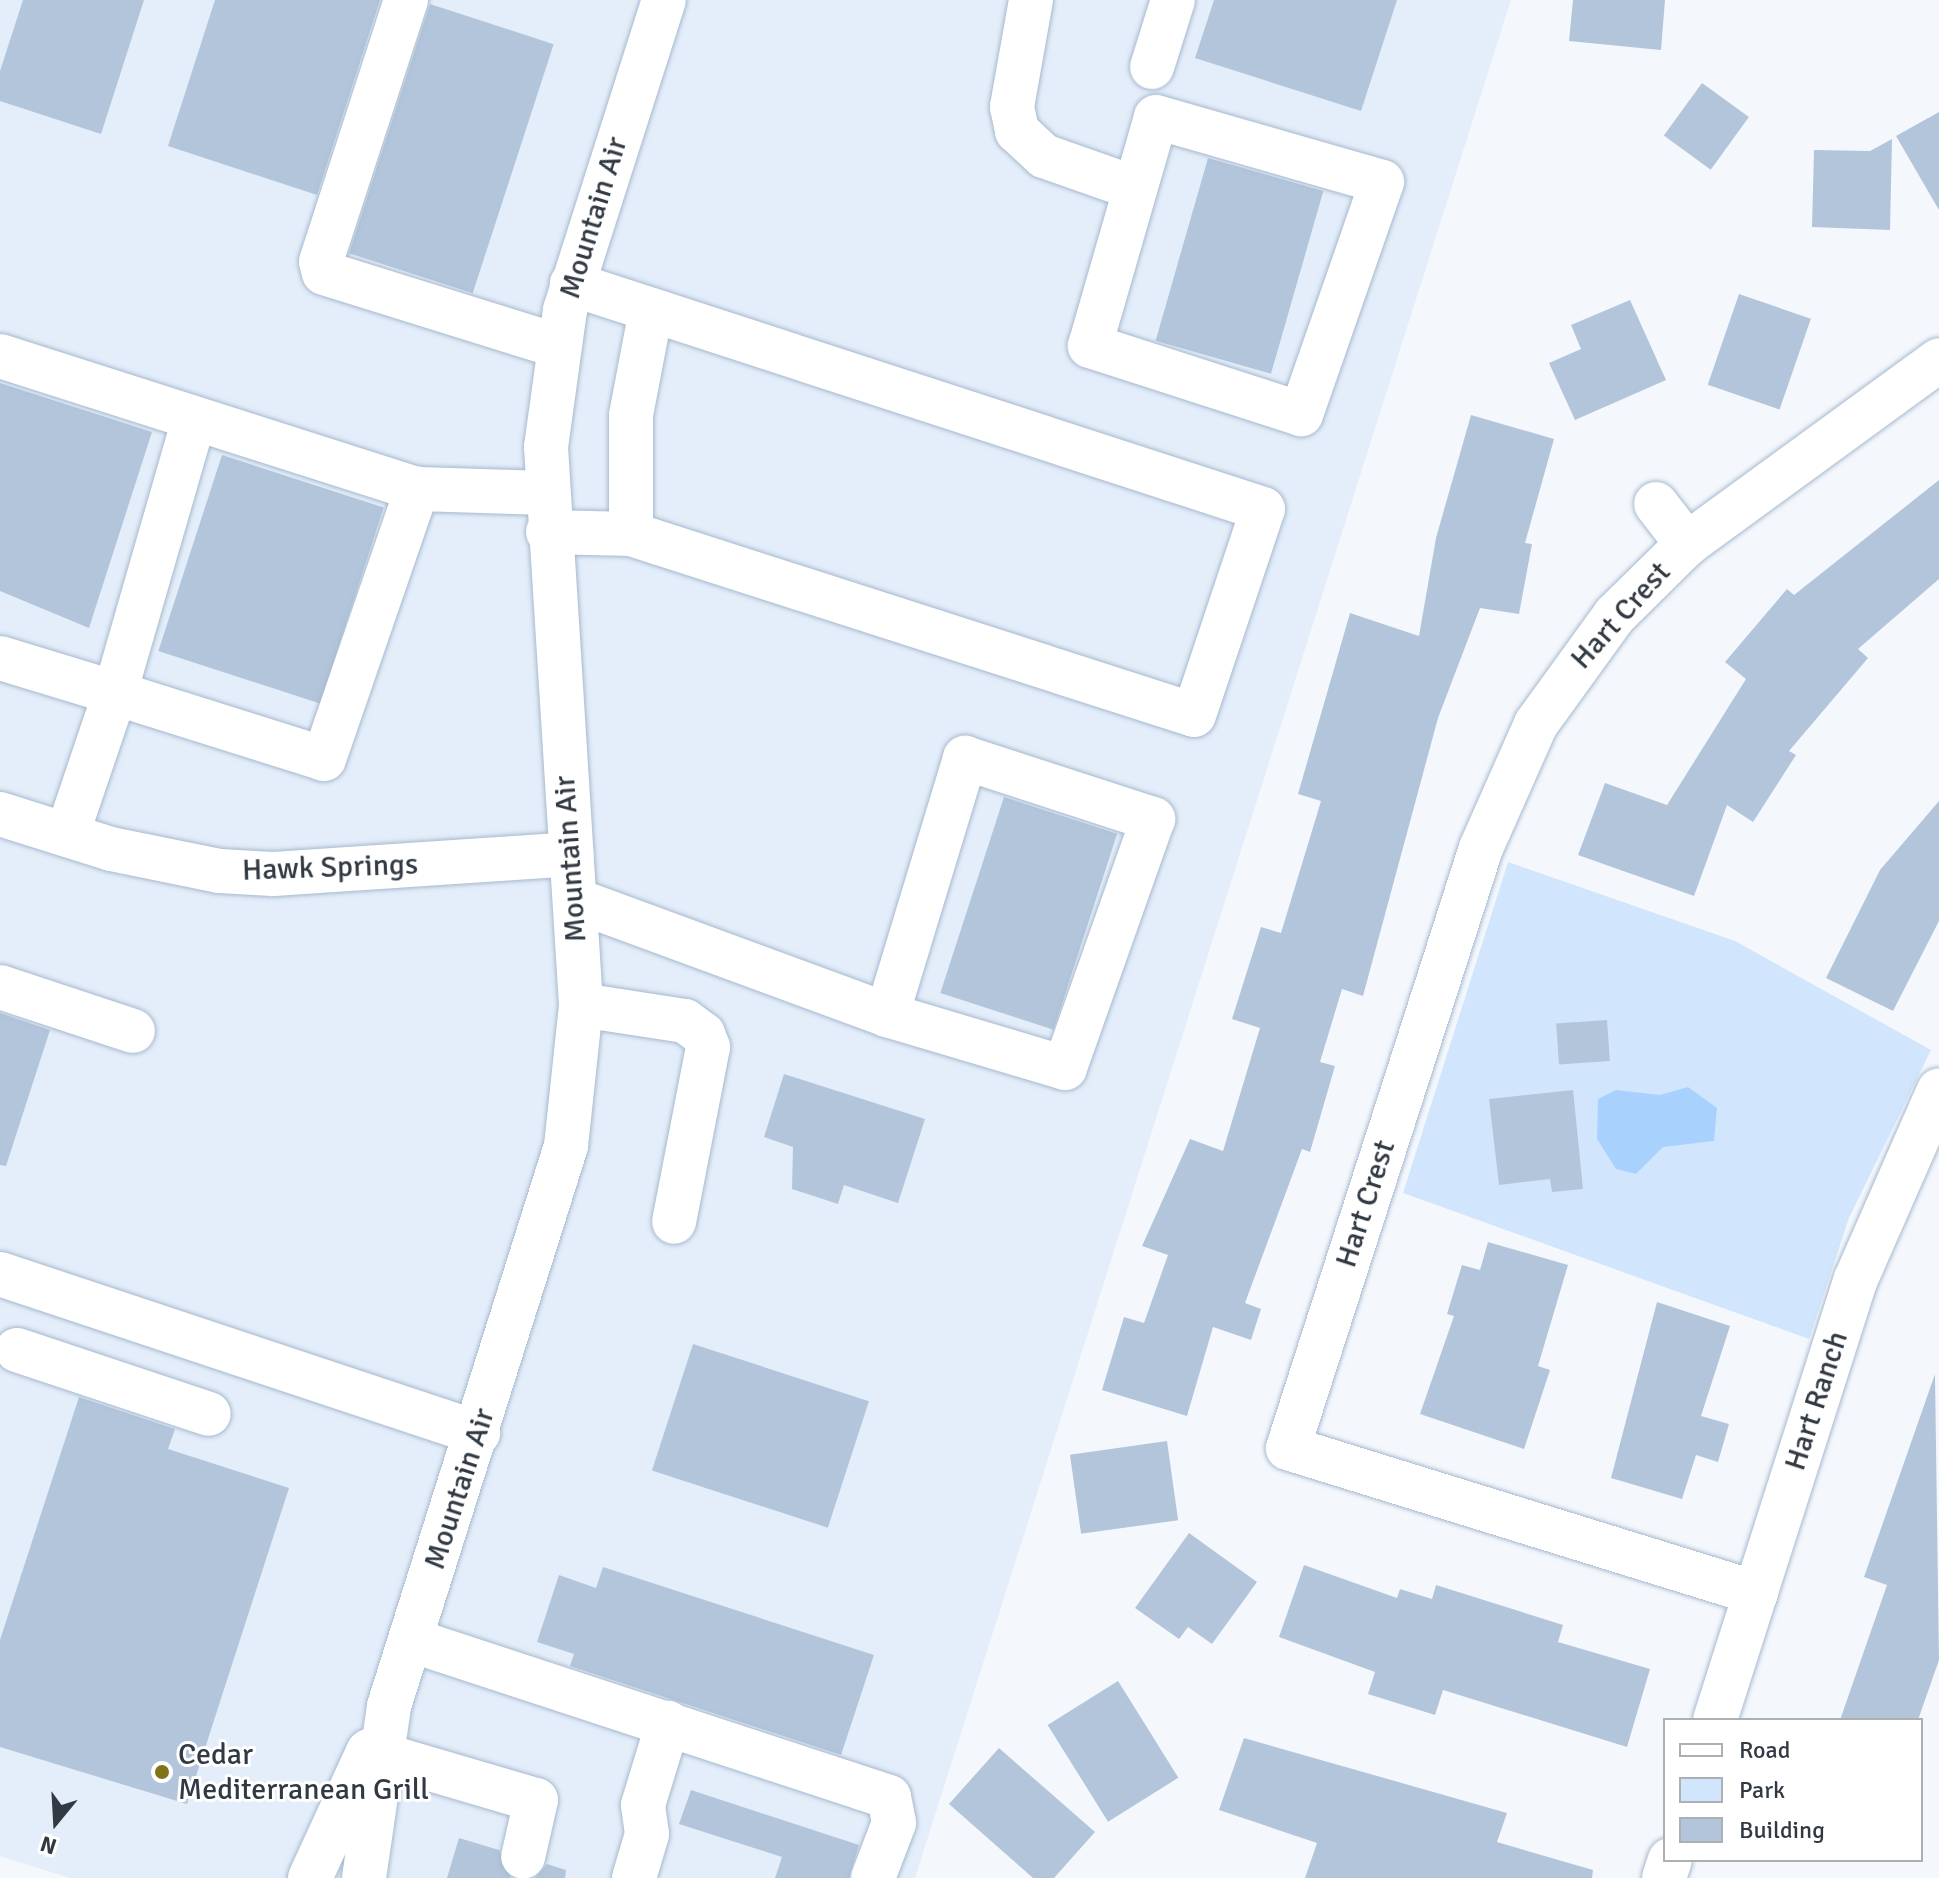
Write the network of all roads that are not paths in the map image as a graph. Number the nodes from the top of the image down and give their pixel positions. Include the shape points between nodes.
1 (406, 0) edge
2 (664, 0) edge
3 (1031, 0) edge
4 (1173, 0) edge
5 (1152, 67) dead end
6 (1135, 188) junction
7 (572, 284) junction
8 (651, 310) junction
9 (558, 346) junction
10 (0, 356) edge
11 (1939, 360) edge
12 (194, 419) junction
13 (417, 489) junction
14 (1656, 504) dead end
15 (548, 513) junction
16 (631, 534) junction
17 (1687, 544) junction
18 (0, 658) edge
19 (115, 693) junction
20 (0, 814) edge
21 (67, 835) junction
22 (571, 854) junction
23 (575, 900) junction
24 (0, 987) edge
25 (581, 1005) junction
26 (887, 1015) junction
27 (133, 1031) dead end
28 (1939, 1090) edge
29 (674, 1222) dead end
30 (0, 1274) edge
31 (17, 1350) dead end
32 (209, 1414) dead end
33 (478, 1433) junction
34 (1756, 1593) junction
35 (411, 1640) junction
36 (1716, 1718) edge
37 (668, 1723) junction
38 (375, 1752) junction
39 (523, 1857) dead end
40 (310, 1878) edge
41 (364, 1878) edge
42 (634, 1878) edge
43 (873, 1878) edge

1 - 9 street via 321,262 324,273
2 - 7 street, Mountain Air
3 - 6 street via 1012,107 1017,131 1044,156
4 - 5 street
6 - 6 street via 1156,117 1382,182 1301,414 1090,346
7 - 8 street
7 - 9 street, Mountain Air
8 - 16 street via 631,415
8 - 16 street via 1263,509 1194,715
9 - 15 street, Mountain Air
10 - 12 street
11 - 17 street, Hart Crest
12 - 13 street
12 - 19 street
13 - 15 street
13 - 19 street via 324,759
14 - 17 street, Hart Crest
15 - 16 street
15 - 22 street, Mountain Air
17 - 34 street, Hart Crest via 1573,667 1505,785 1288,1448
18 - 19 street
19 - 21 street
20 - 21 street, Hawk Springs
21 - 22 street, Hawk Springs via 165,863 273,874
22 - 23 street, Mountain Air
23 - 25 street, Mountain Air
23 - 26 street
24 - 27 street
25 - 29 street via 685,1021 703,1034 708,1047
25 - 33 street, Mountain Air via 566,1146
26 - 26 street via 965,758 1153,819 1065,1068
28 - 34 street, Hart Ranch via 1897,1173 1856,1279
30 - 33 street
31 - 32 street
33 - 35 street, Mountain Air
34 - 36 street, Hart Ranch
35 - 37 street
35 - 38 street, Mountain Air
37 - 42 street via 643,1805 647,1834
37 - 43 street via 889,1797 894,1823
38 - 39 street via 536,1800
38 - 40 street, Mountain Air
38 - 41 street, Mountain Air

